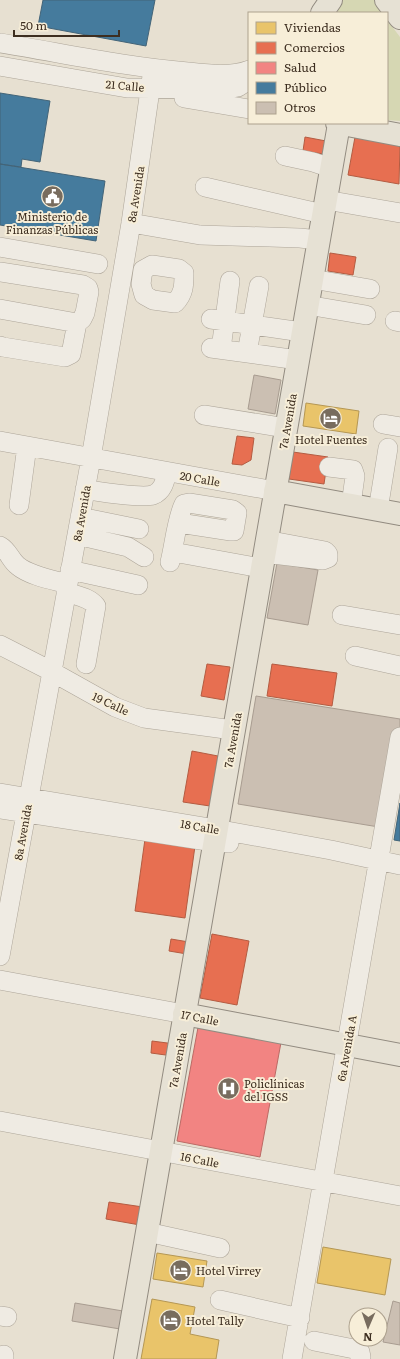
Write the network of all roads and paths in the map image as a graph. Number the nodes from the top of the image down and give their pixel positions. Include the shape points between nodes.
1 (314, 0) edge
2 (331, 0) edge
3 (386, 0) edge
4 (307, 12) edge
5 (323, 12) edge
6 (400, 18) edge
7 (0, 43) edge
8 (0, 66) edge
9 (248, 70) edge
10 (248, 81) edge
11 (152, 83) junction
12 (248, 109) edge
13 (336, 124) edge
14 (341, 124) edge
15 (400, 135) edge
16 (285, 156) dead end
17 (331, 168) junction
18 (205, 187) dead end
19 (324, 207) junction
20 (400, 212) edge
21 (131, 223) junction
22 (318, 240) junction
23 (0, 247) edge
24 (98, 264) dead end
25 (0, 272) edge
26 (122, 279) junction
27 (312, 279) junction
28 (230, 281) dead end
29 (141, 284) dead end
30 (259, 286) dead end
31 (370, 290) dead end
32 (307, 305) junction
33 (0, 309) edge
34 (366, 316) dead end
35 (218, 320) junction
36 (77, 323) junction
37 (252, 325) junction
38 (302, 332) junction
39 (0, 346) edge
40 (247, 353) junction
41 (298, 360) junction
42 (204, 415) dead end
43 (286, 428) junction
44 (0, 441) edge
45 (27, 446) junction
46 (388, 448) dead end
47 (91, 458) junction
48 (329, 467) dead end
49 (167, 472) junction
50 (85, 489) junction
51 (275, 491) junction
52 (18, 505) dead end
53 (351, 505) junction
54 (378, 510) junction
55 (400, 514) edge
56 (80, 517) junction
57 (179, 523) dead end
58 (139, 529) dead end
59 (76, 535) junction
60 (0, 546) edge
61 (264, 554) junction
62 (144, 557) dead end
63 (68, 582) junction
64 (138, 584) dead end
65 (342, 615) dead end
66 (400, 625) edge
67 (0, 645) edge
68 (355, 656) dead end
69 (86, 664) dead end
70 (400, 666) edge
71 (52, 672) junction
72 (233, 730) junction
73 (400, 737) edge
74 (0, 792) edge
75 (27, 805) junction
76 (0, 809) edge
77 (215, 835) junction
78 (378, 865) junction
79 (400, 865) edge
80 (400, 874) edge
81 (6, 893) edge
82 (0, 956) edge
83 (0, 980) edge
84 (184, 1014) junction
85 (347, 1044) junction
86 (400, 1054) edge
87 (0, 1121) edge
88 (161, 1151) junction
89 (323, 1182) junction
90 (400, 1196) edge
91 (147, 1232) junction
92 (220, 1248) dead end
93 (220, 1300) dead end
94 (300, 1318) junction
95 (314, 1341) dead end
96 (298, 1358) edge
97 (125, 1359) edge
98 (360, 1359) edge

1 - 4 main road
2 - 5 main road
3 - 6 main road
7 - 11 street, 21 Calle
8 - 11 street, 21 Calle via 127,88
9 - 11 street, 21 Calle
10 - 11 street, 21 Calle via 238,87 227,89
11 - 12 street, 21 Calle
11 - 21 street, 8a Avenida
13 - 17 main road, 7a Avenida
14 - 15 main road
16 - 17 street
17 - 19 main road, 7a Avenida
18 - 19 street
19 - 20 street
19 - 22 main road, 7a Avenida
21 - 22 street via 200,235
21 - 26 street, 8a Avenida
22 - 27 main road, 7a Avenida
23 - 24 street
25 - 36 street via 83,285 88,288 85,313
26 - 29 street
26 - 47 street, 8a Avenida
27 - 31 street
27 - 32 main road, 7a Avenida
28 - 35 street
30 - 37 street
32 - 34 street
32 - 38 main road, 7a Avenida
33 - 36 street
35 - 37 street
35 - 40 street via 216,349
36 - 39 street via 71,354 65,357
37 - 38 street
37 - 40 street
38 - 41 main road, 7a Avenida
40 - 41 street
41 - 43 main road, 7a Avenida
42 - 43 street
43 - 51 main road, 7a Avenida
44 - 45 street, 20 Calle
45 - 47 street, 20 Calle
45 - 52 street
46 - 54 street
47 - 49 street, 20 Calle
47 - 50 street, 8a Avenida
48 - 53 street via 353,470 355,476
49 - 50 street via 164,485 153,495
49 - 51 street, 20 Calle
50 - 56 street, 8a Avenida
51 - 53 main road, 20 Calle
51 - 61 main road, 7a Avenida
53 - 54 main road, 20 Calle
54 - 55 main road, 20 Calle
56 - 58 street
56 - 59 street, 8a Avenida
57 - 61 street via 172,557
59 - 62 street via 128,547
59 - 63 street, 8a Avenida
60 - 63 street via 7,549 18,567
61 - 72 main road, 7a Avenida
63 - 64 street
63 - 69 street via 96,606
63 - 71 street, 8a Avenida
65 - 66 street
67 - 71 street, 19 Calle
68 - 70 street
71 - 72 street, 19 Calle via 115,707 144,718
71 - 75 street, 8a Avenida
72 - 77 main road, 7a Avenida
73 - 78 street, 6a Avenida A
74 - 75 street, 18 Calle
75 - 76 street, 18 Calle
75 - 77 street, 18 Calle
75 - 81 street, 8a Avenida
77 - 78 street, 18 Calle via 331,850
77 - 84 main road, 7a Avenida
78 - 79 street, 18 Calle
78 - 80 street, 18 Calle
78 - 85 street, 6a Avenida A
81 - 82 street, 8a Avenida
83 - 84 street, 17 Calle
84 - 85 main road, 17 Calle
84 - 88 main road, 7a Avenida
85 - 86 main road, 17 Calle
85 - 89 street, 6a Avenida A
87 - 88 street, 16 Calle
88 - 89 street, 16 Calle
88 - 91 main road, 7a Avenida
89 - 90 street, 16 Calle
89 - 94 street, 6a Avenida A
91 - 92 street
91 - 97 main road, 7a Avenida
93 - 94 street
94 - 96 street, 6a Avenida A
95 - 98 street via 354,1349 360,1352

